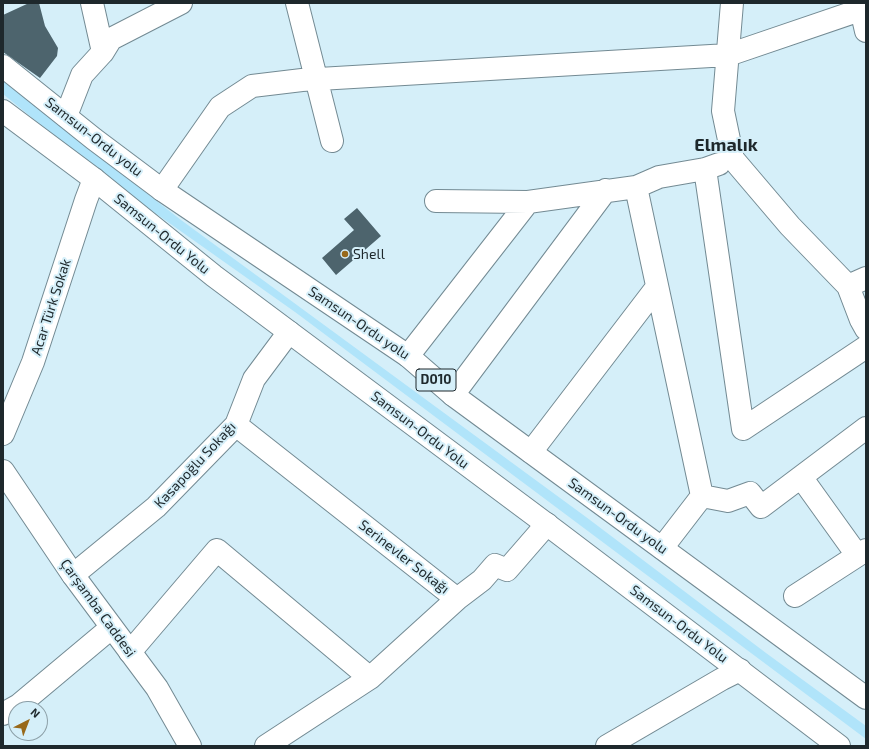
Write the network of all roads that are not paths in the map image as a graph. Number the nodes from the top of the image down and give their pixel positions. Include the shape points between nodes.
1 (92, 3) edge
2 (181, 3) edge
3 (297, 3) edge
4 (732, 3) edge
5 (863, 7) edge
6 (866, 30) edge
7 (103, 52) junction
8 (728, 55) junction
9 (3, 66) edge
10 (316, 79) junction
11 (3, 111) edge
12 (66, 116) junction
13 (332, 141) dead end
14 (734, 159) junction
15 (705, 169) junction
16 (94, 179) junction
17 (636, 186) junction
18 (162, 190) junction
19 (606, 190) junction
20 (436, 200) dead end
21 (528, 202) junction
22 (857, 282) edge
23 (657, 288) junction
24 (866, 329) edge
25 (288, 332) junction
26 (866, 347) edge
27 (408, 356) junction
28 (453, 395) junction
29 (236, 425) junction
30 (866, 428) edge
31 (3, 434) edge
32 (531, 452) junction
33 (5, 477) edge
34 (801, 477) junction
35 (702, 496) junction
36 (546, 524) junction
37 (662, 548) junction
38 (861, 552) edge
39 (73, 575) junction
40 (795, 596) dead end
41 (457, 599) junction
42 (111, 628) junction
43 (130, 652) junction
44 (740, 670) junction
45 (370, 678) junction
46 (866, 698) edge
47 (3, 714) edge
48 (190, 746) edge
49 (266, 746) edge
50 (606, 746) edge
51 (839, 746) edge

1 - 7 main road
2 - 7 main road via 111,39
3 - 10 main road
4 - 8 main road
5 - 6 main road
5 - 8 main road
7 - 12 main road via 82,75
8 - 10 main road
8 - 14 main road via 723,111
9 - 12 main road, Samsun-Ordu yolu / D010
10 - 13 main road
10 - 18 main road via 252,86 220,107
11 - 16 main road, Samsun-Ordu Yolu
12 - 18 main road, Samsun-Ordu yolu / D010
14 - 15 main road
14 - 22 main road via 790,226
15 - 17 main road via 659,177
15 - 26 main road via 743,429
16 - 25 main road, Samsun-Ordu Yolu
16 - 31 main road, Acar Türk Sokak via 33,362
17 - 19 main road
17 - 23 main road
18 - 27 main road, Samsun-Ordu yolu / D010
19 - 21 main road
19 - 28 main road
20 - 21 main road
21 - 27 main road
22 - 24 main road via 861,320
23 - 32 main road
23 - 35 main road
25 - 29 main road, Kasapoğlu Sokağı via 254,379
25 - 36 main road, Samsun-Ordu Yolu
27 - 28 main road, Samsun-Ordu yolu / D010
28 - 32 main road, Samsun-Ordu yolu / D010
29 - 39 main road, Kasapoğlu Sokağı via 156,507
29 - 41 main road, Serinevler Sokağı
30 - 34 main road
32 - 37 main road, Samsun-Ordu yolu / D010
33 - 39 main road, Çarşamba Caddesi
34 - 35 main road via 762,507 750,493 728,501
34 - 38 main road
35 - 37 main road
36 - 41 main road via 507,570 495,566 482,580
36 - 44 main road, Samsun-Ordu Yolu
37 - 46 main road, Samsun-Ordu yolu / D010
38 - 40 main road
39 - 42 main road, Çarşamba Caddesi
41 - 45 main road, Serinevler Sokağı
42 - 43 main road, Çarşamba Caddesi
42 - 47 main road
43 - 45 main road via 217,550
43 - 48 main road, Çarşamba Caddesi via 157,688
44 - 50 main road
44 - 51 main road, Samsun-Ordu Yolu
45 - 49 main road, Serinevler Sokağı

